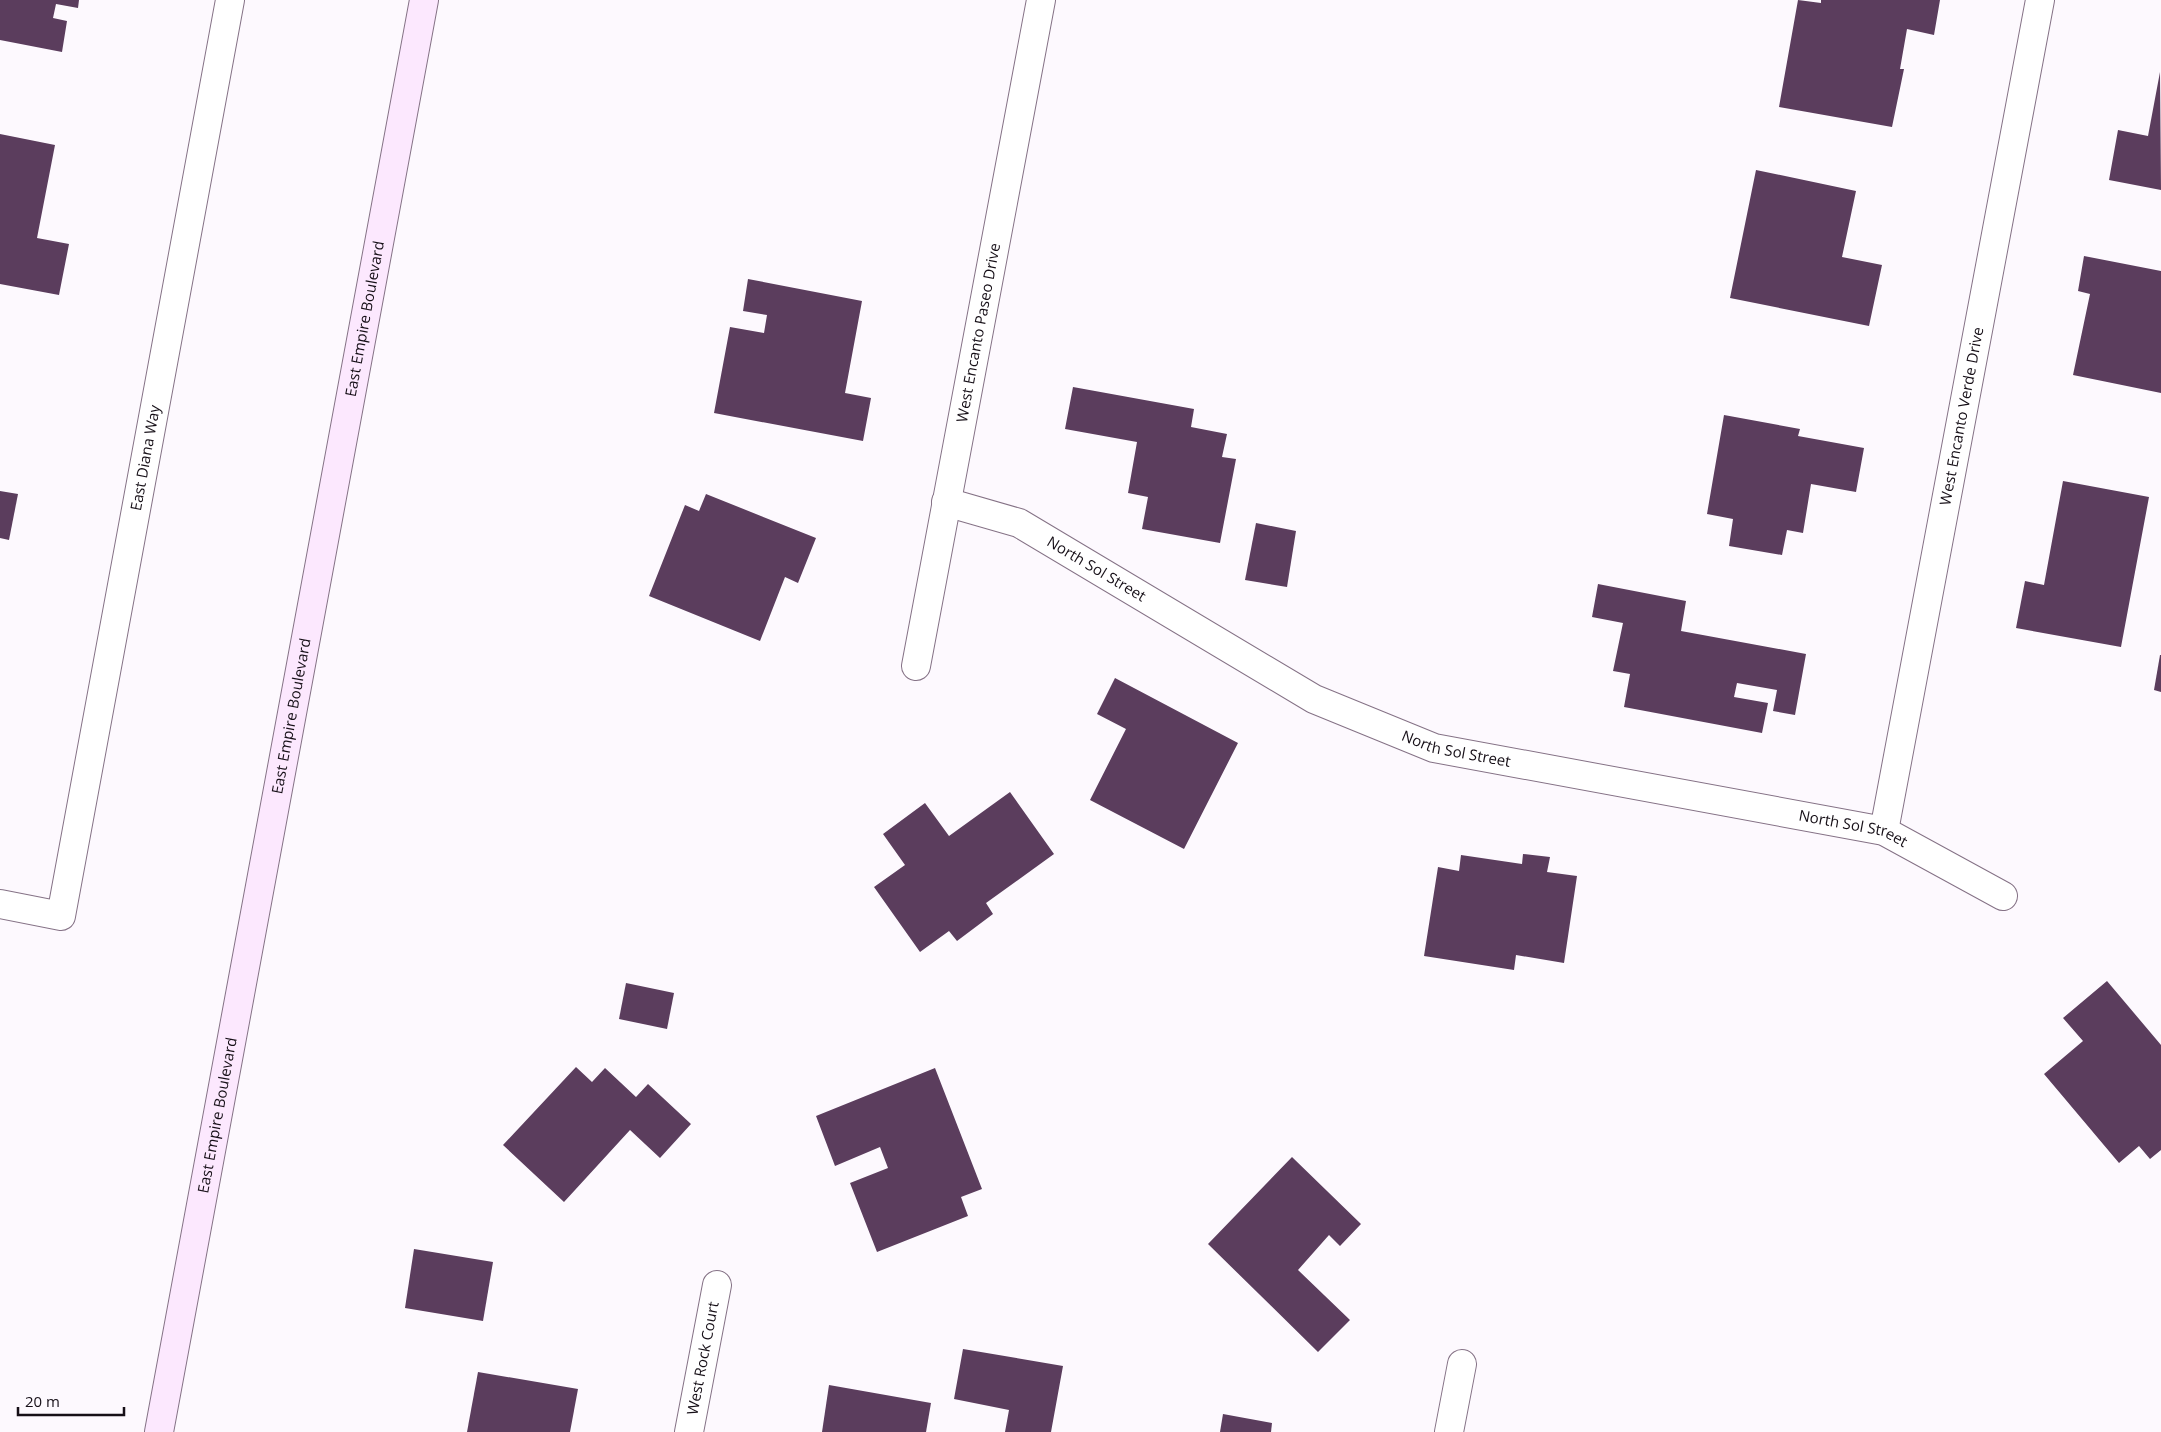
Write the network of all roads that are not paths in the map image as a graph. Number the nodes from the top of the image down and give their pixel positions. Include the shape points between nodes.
1 (230, 0) edge
2 (424, 0) edge
3 (1041, 0) edge
4 (2040, 0) edge
5 (946, 502) junction
6 (916, 666) dead end
7 (1884, 832) junction
8 (2003, 896) dead end
9 (0, 904) edge
10 (717, 1284) dead end
11 (1462, 1364) dead end
12 (159, 1432) edge
13 (689, 1432) edge
14 (1449, 1432) edge

1 - 9 street, East Diana Way via 61,916
2 - 12 street, East Empire Boulevard
3 - 5 street, West Encanto Paseo Drive
4 - 7 street, West Encanto Verde Drive
5 - 6 street, West Encanto Paseo Drive
5 - 7 street, North Sol Street via 1019,523 1314,699 1434,748
7 - 8 street, North Sol Street
10 - 13 street, West Rock Court
11 - 14 street

